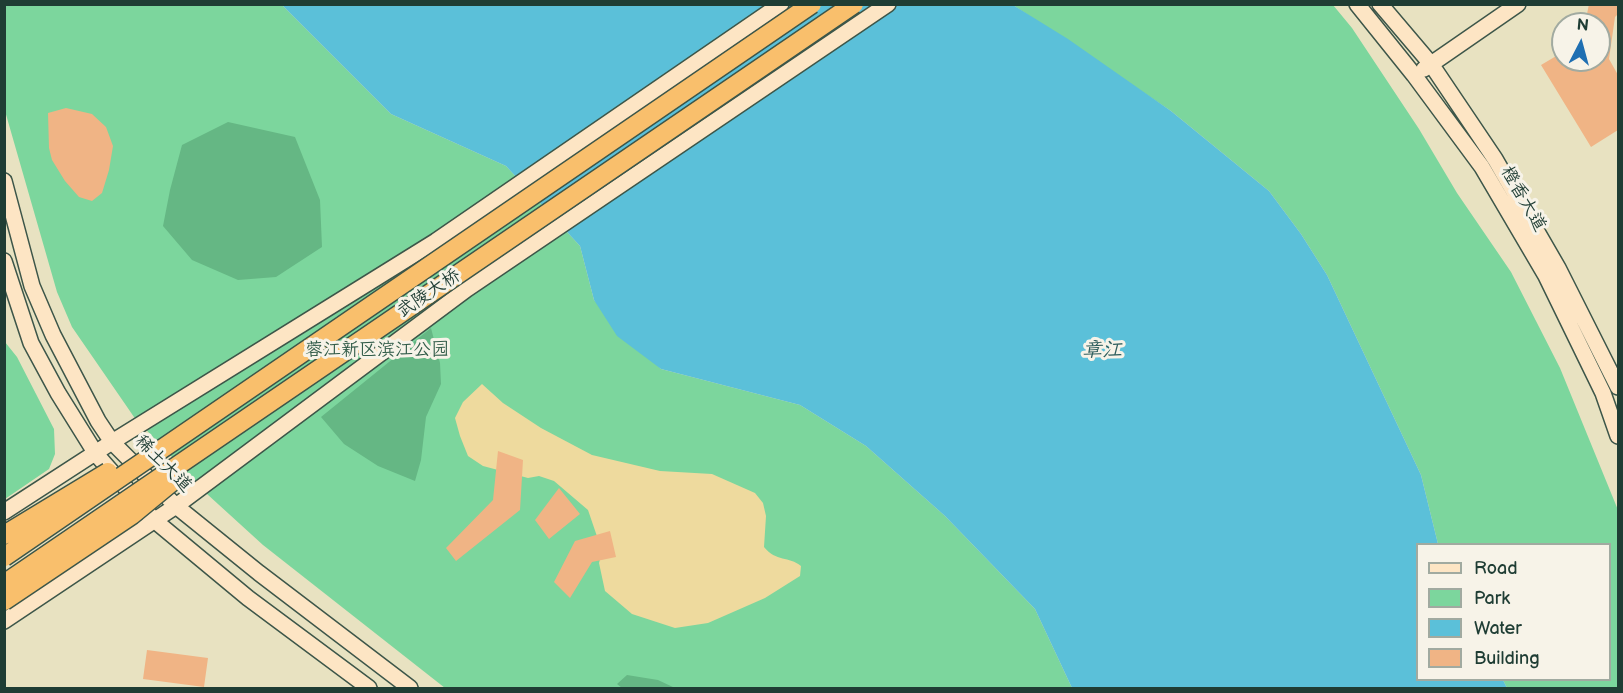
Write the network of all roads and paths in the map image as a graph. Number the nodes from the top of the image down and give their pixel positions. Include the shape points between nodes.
1 (782, 4) edge
2 (812, 4) edge
3 (854, 4) edge
4 (888, 4) edge
5 (1357, 4) edge
6 (1380, 4) edge
7 (1518, 4) edge
8 (1431, 64) junction
9 (1414, 75) junction
10 (4, 181) edge
11 (4, 261) edge
12 (10, 303) edge
13 (269, 375) junction
14 (1618, 386) edge
15 (1603, 393) junction
16 (281, 394) junction
17 (1615, 416) edge
18 (1618, 436) edge
19 (112, 442) junction
20 (96, 454) junction
21 (176, 506) junction
22 (4, 512) edge
23 (154, 520) junction
24 (4, 535) edge
25 (4, 557) edge
26 (4, 584) edge
27 (4, 601) edge
28 (4, 621) edge
29 (369, 688) edge
30 (410, 688) edge

1 - 19 main road via 436,241
2 - 13 main road, 武陵大桥, bridge
3 - 16 main road, 武陵大桥, bridge
4 - 21 main road via 467,289
5 - 9 main road, 橙香大道
6 - 8 main road, 橙香大道
7 - 8 main road
8 - 9 main road
8 - 14 main road, 橙香大道 via 1495,159 1547,248
9 - 15 main road, 橙香大道 via 1482,167 1546,276
10 - 19 main road, 稀土大道 via 32,286 53,335
11 - 12 main road
12 - 20 main road
13 - 24 main road, bridge
13 - 25 main road, 武陵大桥, bridge
14 - 15 main road
15 - 17 main road, 橙香大道
16 - 26 main road, 武陵大桥, bridge
16 - 27 main road, bridge via 132,514
17 - 18 main road, 橙香大道
19 - 20 main road
19 - 21 main road, 稀土大道
20 - 22 main road
20 - 23 main road
21 - 23 main road
21 - 30 main road, 稀土大道
23 - 28 main road
23 - 29 main road via 248,598

